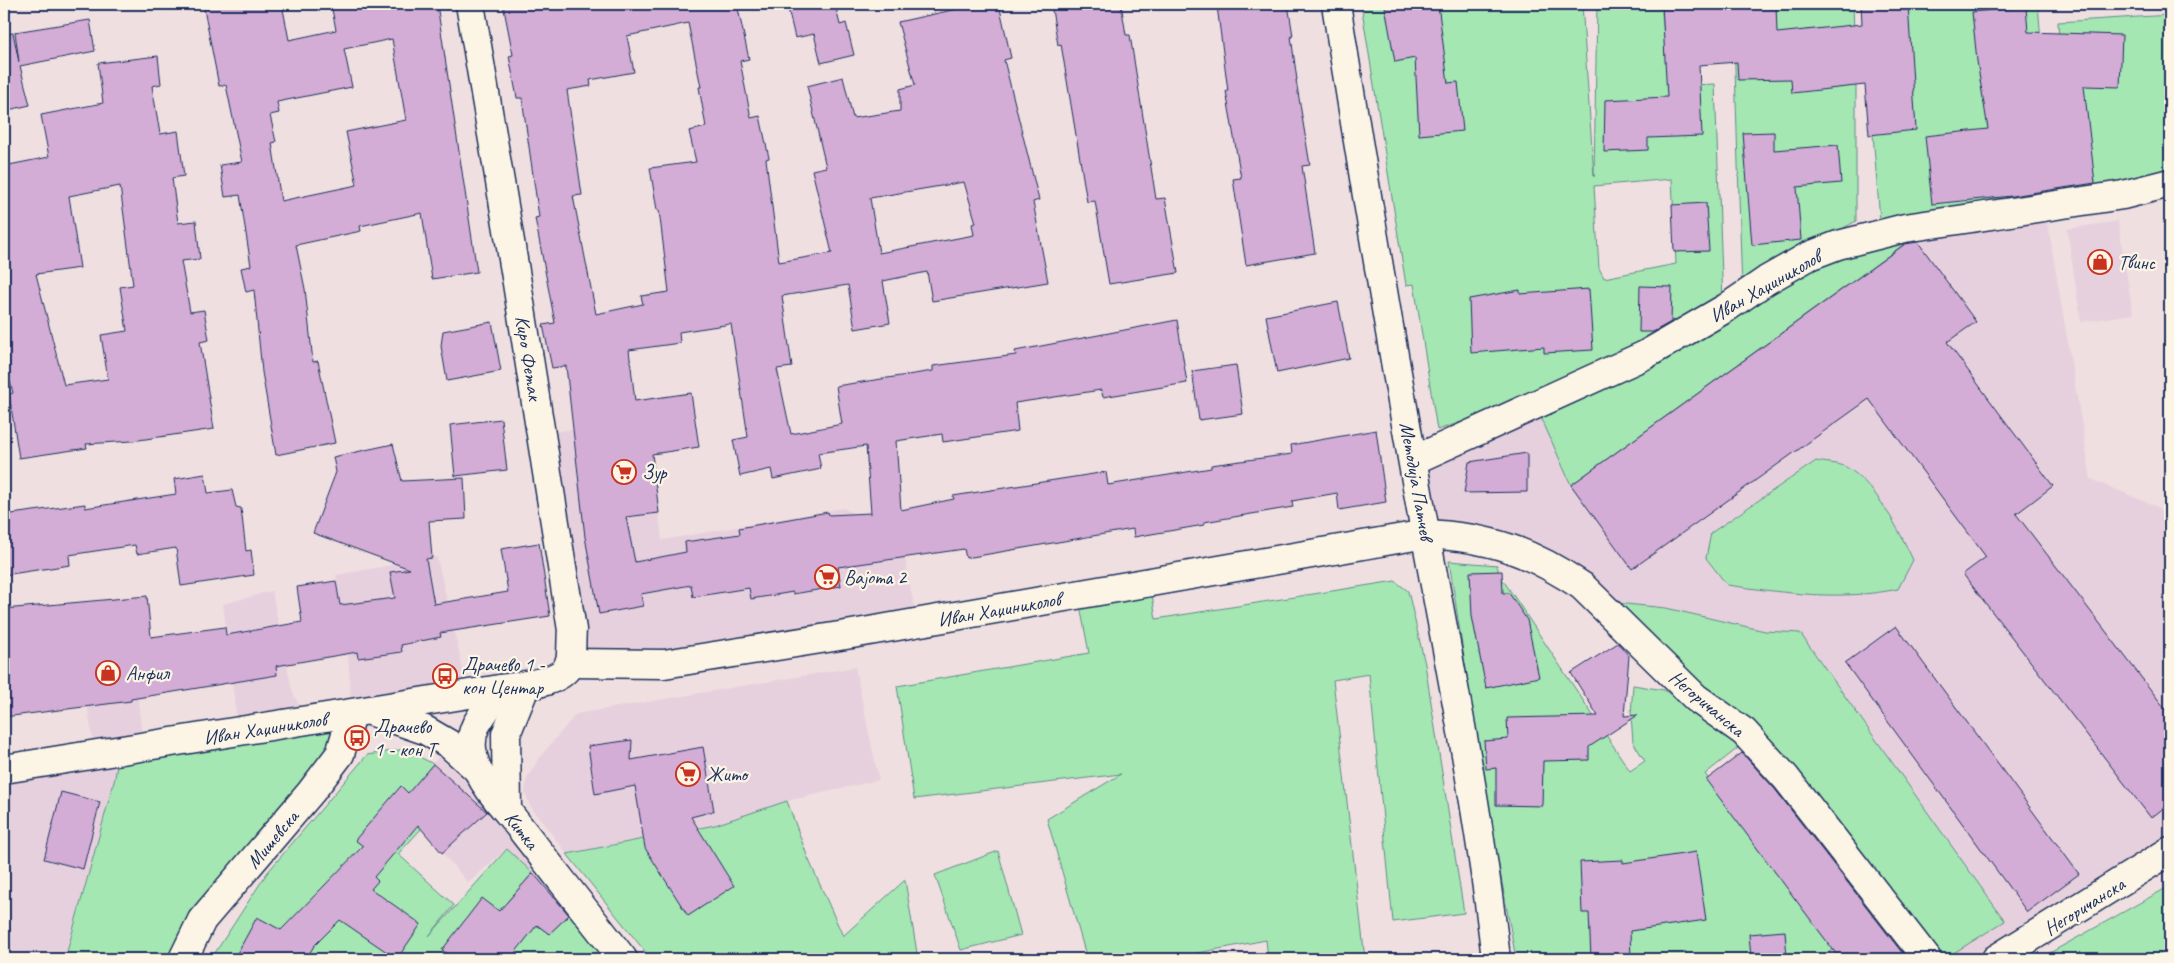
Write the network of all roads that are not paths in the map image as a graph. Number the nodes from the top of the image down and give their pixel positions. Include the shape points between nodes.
1 (470, 4) edge
2 (1336, 4) edge
3 (2170, 183) edge
4 (1414, 460) junction
5 (1426, 534) junction
6 (570, 663) junction
7 (513, 687) junction
8 (361, 712) junction
9 (4, 769) edge
10 (477, 769) junction
11 (507, 811) junction
12 (2170, 851) edge
13 (183, 959) edge
14 (623, 959) edge
15 (1496, 959) edge
16 (1927, 959) edge
17 (1996, 959) edge

1 - 6 street, Киро Фетак via 572,630
2 - 4 street, Методија Патчев via 1376,258
3 - 4 street, Иван Хаџиниколов via 2113,196 1906,228 1838,245 1809,256 1645,355
4 - 5 street, Методија Патчев
5 - 6 street, Иван Хаџиниколов via 664,664
5 - 15 street, Методија Патчев via 1487,877
5 - 16 street, Негоричанска via 1463,536 1502,544 1561,572 1582,586 1696,698 1744,732 1786,778
6 - 7 street via 547,681
7 - 8 street, Иван Хаџиниколов
7 - 10 street, Китка via 475,727 472,740
7 - 11 street via 506,734
8 - 9 street, Иван Хаџиниколов
8 - 10 street via 425,730 449,744
8 - 13 street, Мишевска via 340,754 312,792 202,920
10 - 11 street, Китка via 487,789
11 - 14 street, Китка
12 - 17 street, Негоричанска

